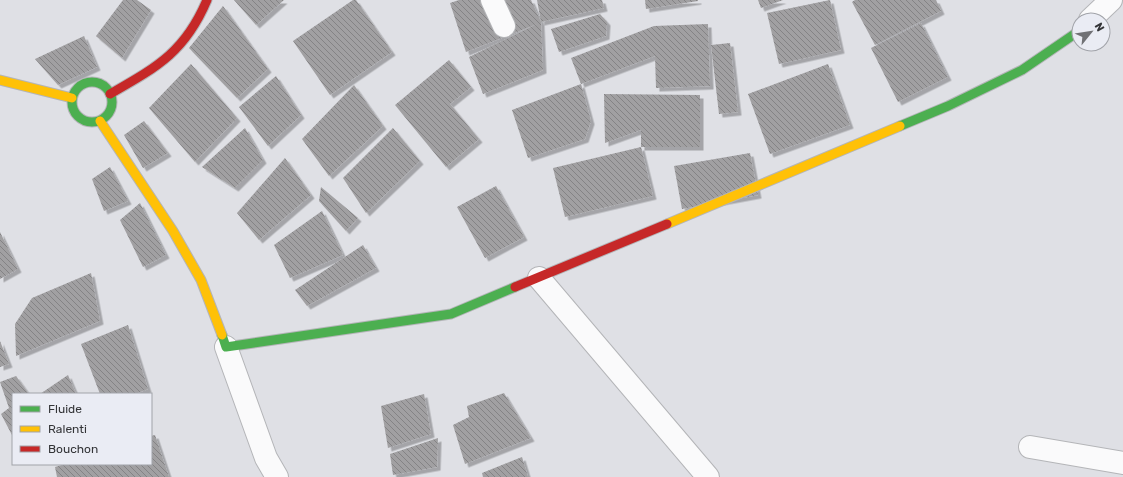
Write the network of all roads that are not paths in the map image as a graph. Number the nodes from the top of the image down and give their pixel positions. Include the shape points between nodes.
1 (207, 0) edge
2 (492, 0) edge
3 (1111, 0) edge
4 (1098, 12) edge
5 (504, 26) dead end
6 (1071, 36) edge
7 (0, 80) edge
8 (110, 94) junction
9 (72, 98) junction
10 (100, 121) junction
11 (539, 278) junction
12 (226, 347) junction
13 (1030, 447) dead end
14 (1123, 463) edge
15 (277, 477) edge
16 (708, 477) edge

1 - 8 street via 200,20 174,54
2 - 5 street
3 - 4 street
6 - 11 street via 1022,70 948,106
7 - 9 street
8 - 9 street via 99,84 85,83 77,89
8 - 10 street via 112,104 108,114
9 - 10 street via 72,109 79,118 89,123
10 - 12 street via 173,231 201,280
11 - 12 street via 451,314
11 - 16 street
12 - 15 street via 266,458
13 - 14 street

